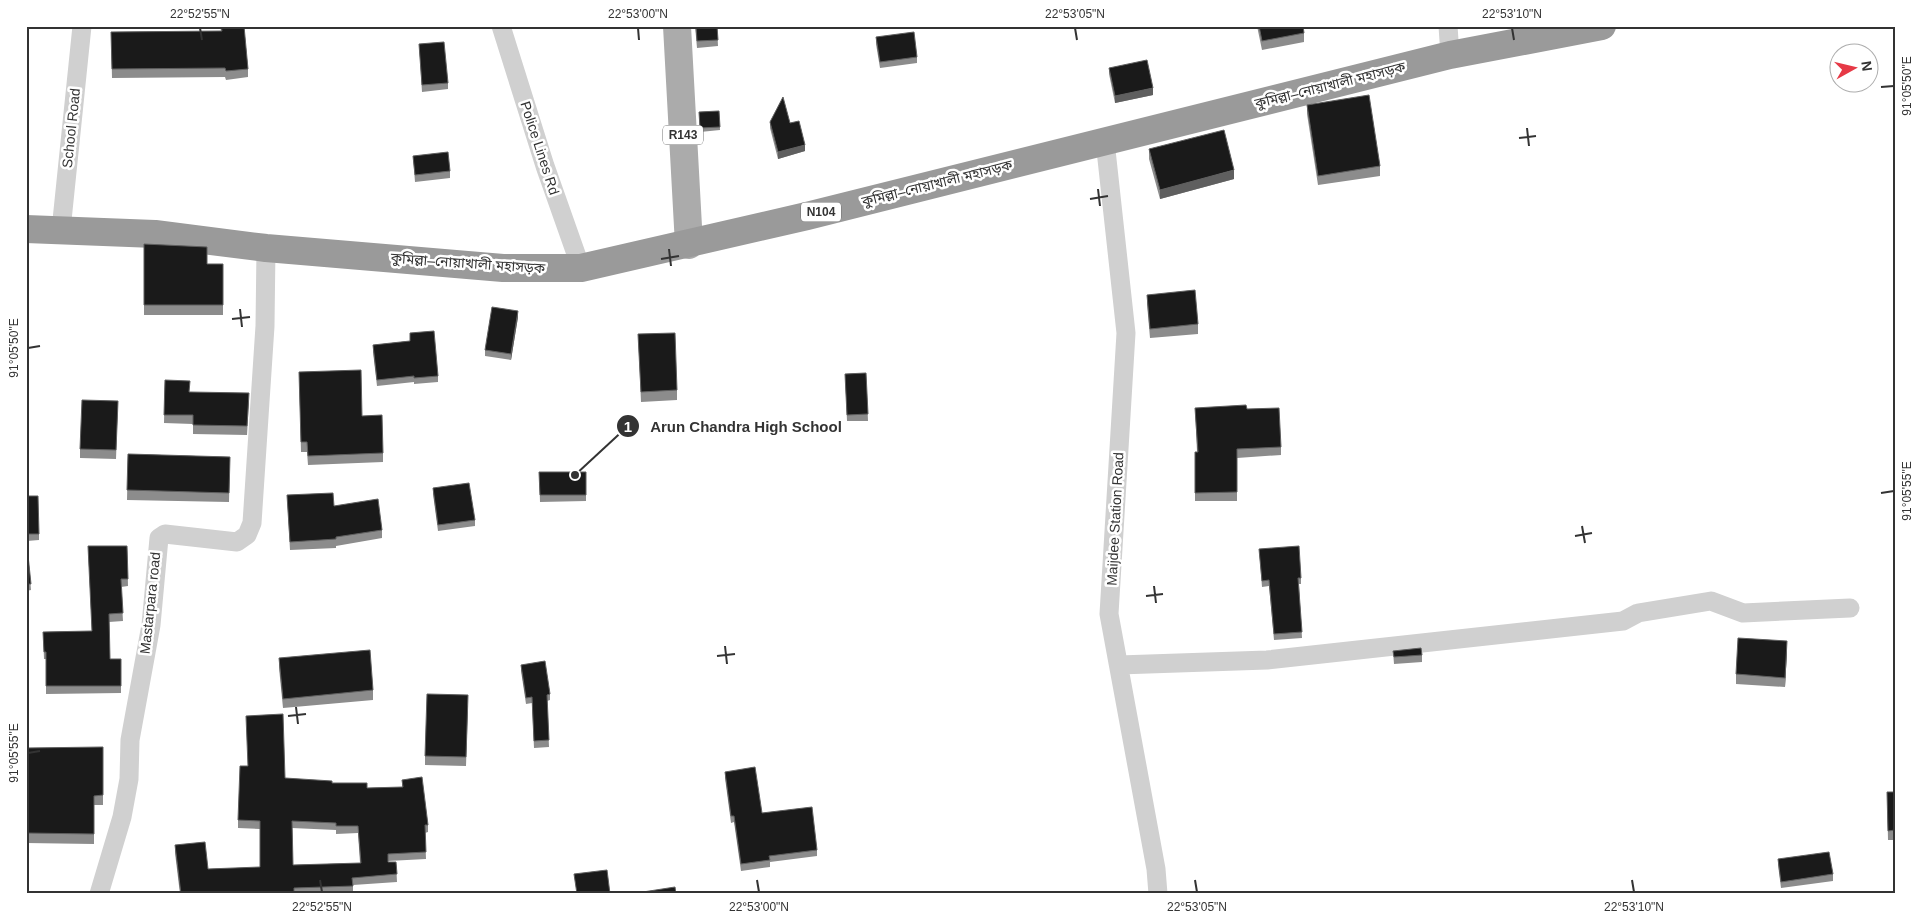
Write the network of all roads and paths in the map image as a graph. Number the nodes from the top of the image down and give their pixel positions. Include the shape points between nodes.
1 (82, 26) edge
2 (501, 26) edge
3 (677, 26) edge
4 (1448, 26) edge
5 (1602, 26) edge
6 (1450, 54) junction
7 (1105, 141) junction
8 (26, 229) edge
9 (61, 230) junction
10 (689, 245) junction
11 (266, 248) junction
12 (581, 268) junction
13 (1850, 608) dead end
14 (1118, 664) junction
15 (99, 894) edge
16 (1158, 894) edge

1 - 9 street, School Road
2 - 12 street, Police Lines Rd
3 - 10 main road, R143
4 - 6 street
5 - 6 highway, কুমিল্লা–নোয়াখালী মহাসড়ক / N104
6 - 7 highway, কুমিল্লা–নোয়াখালী মহাসড়ক / N104
7 - 10 highway, কুমিল্লা–নোয়াখালী মহাসড়ক / N104
7 - 14 street, Maijdee Station Road via 1126,333 1110,614
8 - 9 highway, কুমিল্লা–নোয়াখালী মহাসড়ক / N104
9 - 11 highway, কুমিল্লা–নোয়াখালী মহাসড়ক / N104 via 156,234
10 - 12 highway, কুমিল্লা–নোয়াখালী মহাসড়ক / N104
11 - 12 highway, কুমিল্লা–নোয়াখালী মহাসড়ক / N104 via 503,268
11 - 15 street, Mastarpara road via 265,326 252,523 247,535 237,542 165,534 159,538 151,625 130,740 129,779 122,817
13 - 14 street via 1743,613 1711,601 1638,613 1623,620 1267,660
14 - 16 street, Maijdee Station Road

